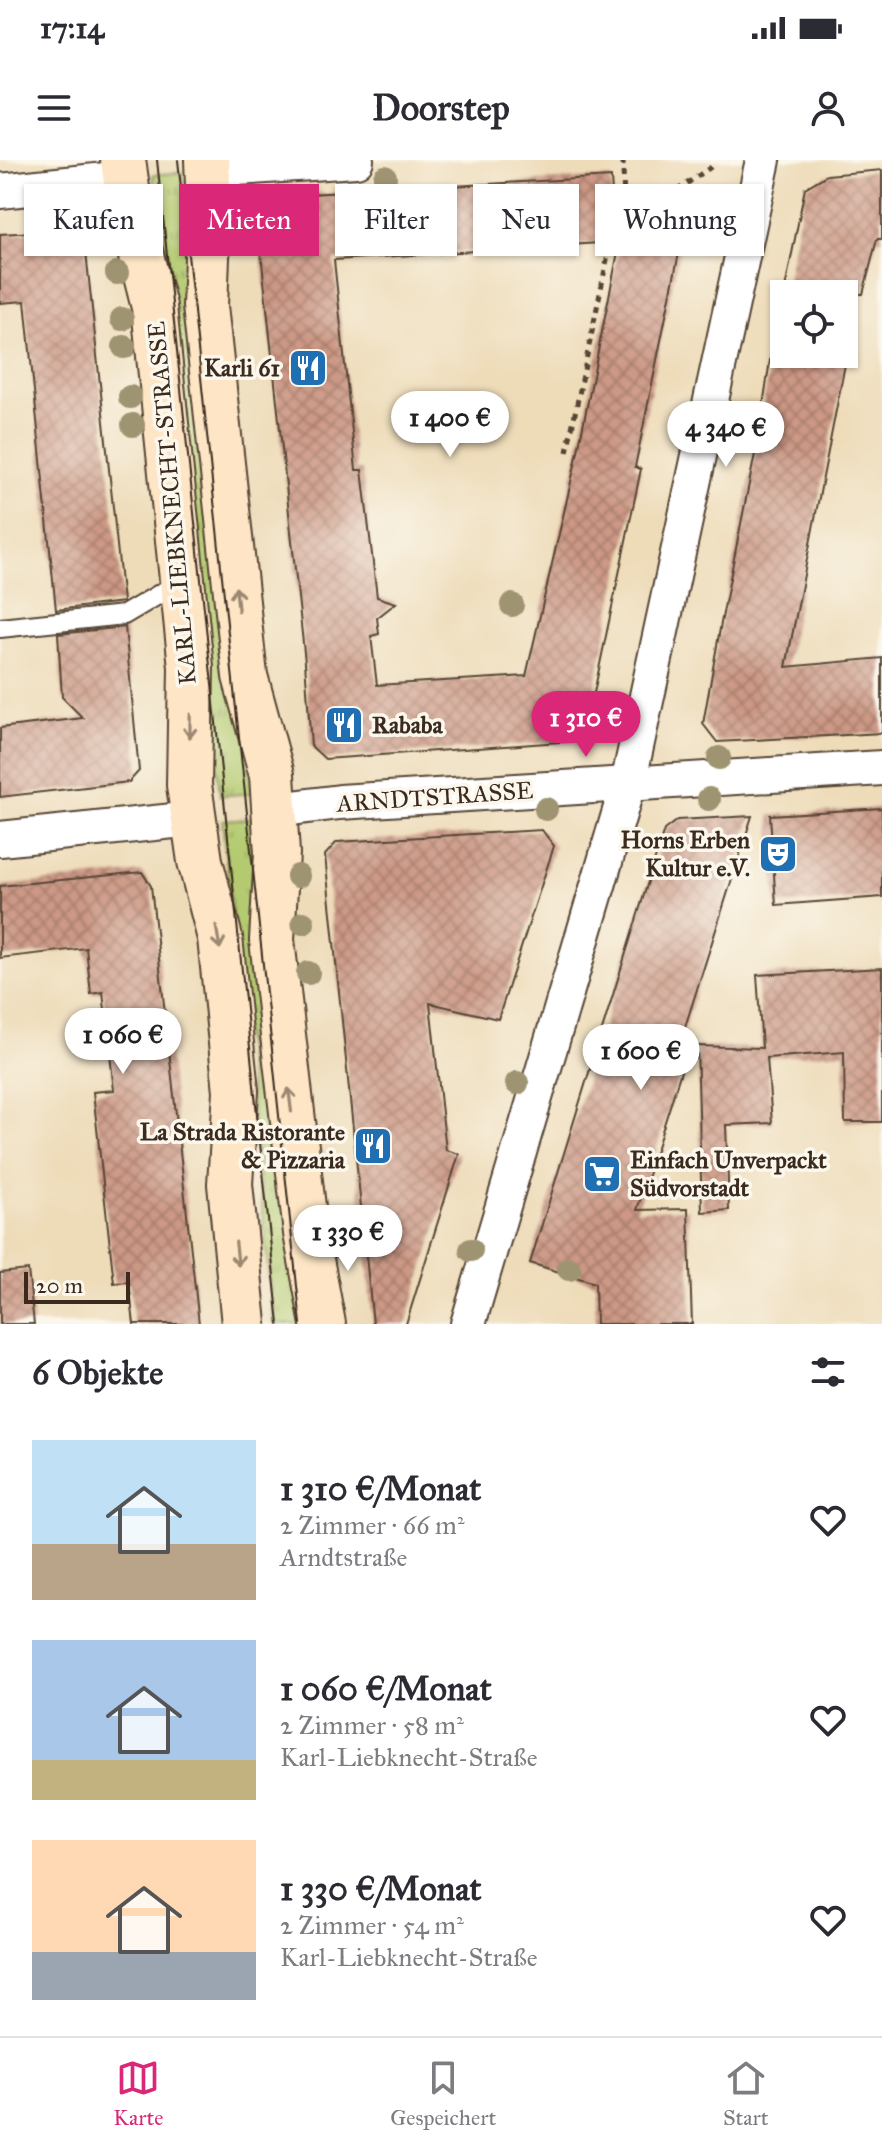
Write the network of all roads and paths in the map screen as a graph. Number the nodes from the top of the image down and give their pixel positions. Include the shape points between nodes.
1 (356, 160) edge
2 (623, 160) edge
3 (763, 160) edge
4 (208, 165) edge
5 (711, 167) dead end
6 (124, 169) edge
7 (623, 184) edge
8 (686, 184) edge
9 (0, 191) edge
10 (608, 256) edge
11 (567, 452) dead end
12 (182, 588) junction
13 (0, 628) edge
14 (882, 768) edge
15 (628, 784) junction
16 (276, 810) junction
17 (193, 819) junction
18 (0, 839) edge
19 (244, 1324) edge
20 (323, 1324) edge
21 (468, 1324) edge

1 - 4 street
2 - 7 path
3 - 15 street
16 -> 4 main road via 245,676 205,306
5 - 8 path
6 - 9 street
6 - 12 main road, KARL-LIEBKNECHT-STRASSE via 154,307
10 - 11 path
12 - 13 lane via 168,589 124,615
12 -> 17 main road, KARL-LIEBKNECHT-STRASSE via 191,667
14 - 15 street, ARNDTSTRASSE
15 - 16 street, ARNDTSTRASSE
15 - 21 street
20 -> 16 main road via 306,1233 272,940
17 - 18 street
17 -> 19 main road, KARL-LIEBKNECHT-STRASSE via 220,938 236,1091 230,1184

